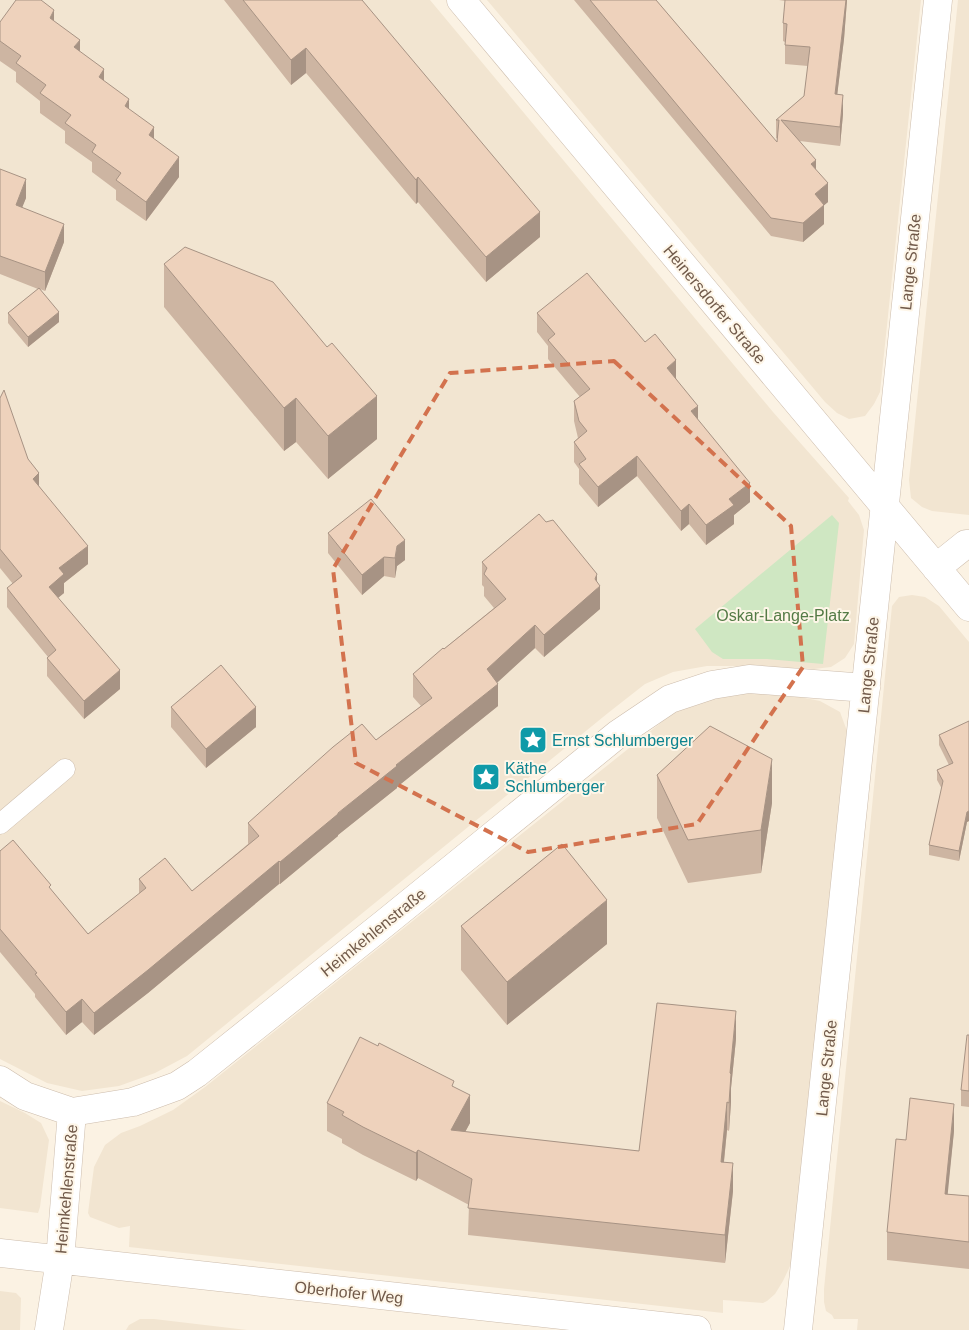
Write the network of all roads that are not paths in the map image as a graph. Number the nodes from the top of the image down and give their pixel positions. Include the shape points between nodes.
1 (461, 0) edge
2 (938, 0) edge
3 (885, 507) junction
4 (969, 544) edge
5 (936, 568) junction
6 (969, 607) edge
7 (866, 688) junction
8 (65, 768) dead end
9 (0, 824) edge
10 (0, 1080) edge
11 (72, 1112) junction
12 (0, 1253) edge
13 (60, 1260) junction
14 (49, 1330) edge
15 (697, 1330) edge
16 (798, 1330) edge

1 - 3 street, Heinersdorfer Straße
2 - 3 street, Lange Straße
3 - 5 street, Heinersdorfer Straße
3 - 7 street, Lange Straße
4 - 5 street
5 - 6 street, Heinersdorfer Straße
7 - 11 street, Heimkehlenstraße via 748,679 712,685 670,699 618,734 198,1073 177,1086 133,1102
7 - 16 street, Lange Straße
8 - 9 lane
10 - 11 street via 25,1096
11 - 13 street, Heimkehlenstraße
12 - 13 street, Oberhofer Weg
13 - 14 street, Heimkehlenstraße
13 - 15 street, Oberhofer Weg

